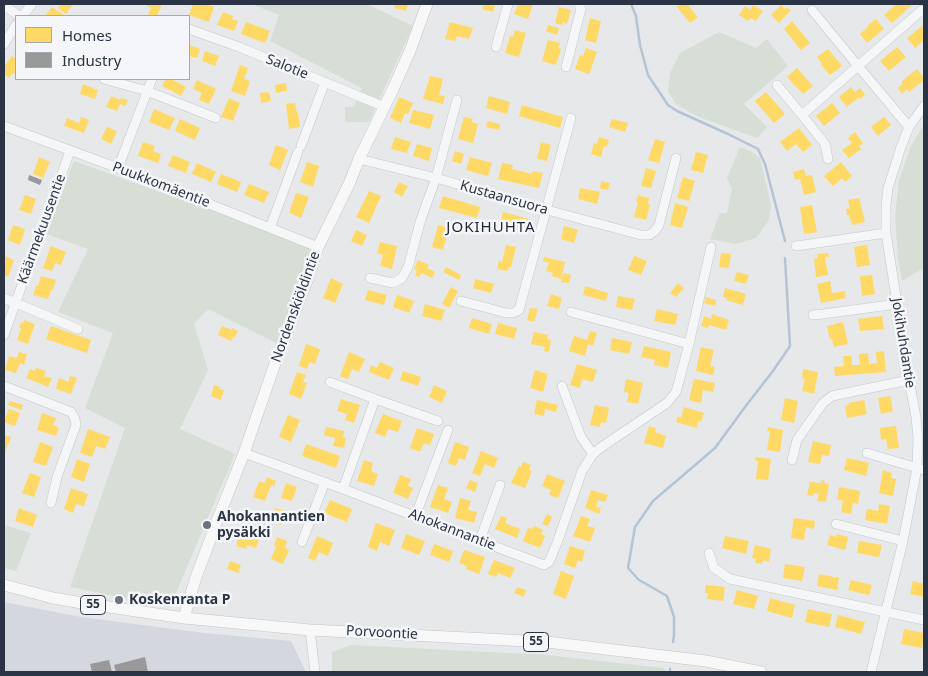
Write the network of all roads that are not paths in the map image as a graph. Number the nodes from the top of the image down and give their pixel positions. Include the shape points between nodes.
1 (4, 4) edge
2 (32, 4) edge
3 (427, 4) edge
4 (508, 4) edge
5 (579, 4) edge
6 (812, 10) dead end
7 (922, 10) dead end
8 (20, 15) edge
9 (22, 15) edge
10 (15, 27) edge
11 (190, 30) edge
12 (4, 44) edge
13 (496, 47) dead end
14 (858, 66) junction
15 (566, 67) dead end
16 (108, 80) edge
17 (152, 80) edge
18 (325, 82) junction
19 (777, 85) dead end
20 (147, 91) junction
21 (457, 100) dead end
22 (924, 106) edge
23 (385, 107) junction
24 (802, 115) junction
25 (216, 118) dead end
26 (571, 118) dead end
27 (4, 126) edge
28 (910, 127) junction
29 (70, 151) junction
30 (676, 158) dead end
31 (359, 159) junction
32 (828, 159) dead end
33 (118, 168) junction
34 (436, 178) junction
35 (547, 210) junction
36 (270, 228) junction
37 (886, 233) junction
38 (796, 246) dead end
39 (318, 247) junction
40 (711, 248) dead end
41 (370, 278) dead end
42 (4, 298) edge
43 (461, 301) dead end
44 (16, 303) junction
45 (897, 304) junction
46 (571, 312) dead end
47 (813, 315) dead end
48 (78, 329) dead end
49 (4, 335) edge
50 (689, 344) junction
51 (909, 380) junction
52 (330, 382) dead end
53 (4, 386) edge
54 (562, 386) dead end
55 (375, 399) junction
56 (438, 422) dead end
57 (448, 430) dead end
58 (244, 453) junction
59 (866, 453) dead end
60 (593, 454) junction
61 (792, 460) dead end
62 (921, 469) edge
63 (325, 482) junction
64 (500, 485) dead end
65 (343, 489) junction
66 (51, 503) dead end
67 (415, 517) junction
68 (836, 524) dead end
69 (480, 540) junction
70 (902, 541) junction
71 (302, 542) dead end
72 (709, 553) dead end
73 (4, 585) edge
74 (885, 612) junction
75 (184, 618) junction
76 (924, 620) edge
77 (310, 630) junction
78 (315, 672) edge
79 (761, 672) edge
80 (871, 672) edge

1 - 8 street
2 - 9 street
3 - 23 main road, Nordenskiöldintie
4 - 13 street
5 - 15 street via 581,9
6 - 14 street
7 - 14 street
10 - 12 street
11 - 18 street, Salotie
14 - 24 street
14 - 28 street
16 - 20 street
17 - 20 street
18 - 23 street, Salotie
18 - 36 street
19 - 24 street
20 - 25 street
20 - 33 street
21 - 34 street
22 - 28 street, Jokihuhdantie
23 - 31 main road, Nordenskiöldintie
24 - 32 street via 825,144
26 - 35 street
27 - 29 street, Puukkomäentie
28 - 37 street, Jokihuhdantie via 888,188
29 - 33 street, Puukkomäentie
29 - 44 street, Käärmekuusentie
30 - 35 street, Kustaansuora via 659,225 649,235
31 - 34 street, Kustaansuora
31 - 39 main road, Nordenskiöldintie
33 - 36 street, Puukkomäentie
34 - 35 street, Kustaansuora
34 - 41 street via 402,278 393,283
35 - 43 street via 520,310 506,313
36 - 39 street, Puukkomäentie
37 - 38 street
37 - 45 street, Jokihuhdantie
39 - 58 main road, Nordenskiöldintie
40 - 50 street, Ahokannantie
42 - 44 street
44 - 48 street
44 - 49 street, Käärmekuusentie
45 - 47 street
45 - 51 street, Jokihuhdantie
46 - 50 street
50 - 60 street, Ahokannantie via 676,392 667,403
51 - 61 street via 832,396 823,403 797,440
51 - 62 street, Jokihuhdantie
52 - 55 street
53 - 66 street via 71,412 75,419 76,425
54 - 60 street via 581,437
55 - 56 street
55 - 65 street
57 - 67 street
58 - 63 street, Ahokannantie
58 - 75 main road, Nordenskiöldintie via 218,516
59 - 62 street
60 - 69 street, Ahokannantie via 582,471 549,562 544,565 534,562
62 - 70 street, Jokihuhdantie
63 - 65 street, Ahokannantie
63 - 71 street
64 - 69 street
65 - 67 street, Ahokannantie
67 - 69 street, Ahokannantie
68 - 70 street
70 - 74 street, Jokihuhdantie
72 - 74 street via 714,568 730,579
73 - 75 main road, Porvoontie / 55 via 53,598
74 - 76 street
74 - 80 street, Jokihuhdantie
75 - 77 main road, Porvoontie / 55
77 - 78 street
77 - 79 main road, Porvoontie / 55 via 547,642 706,661

